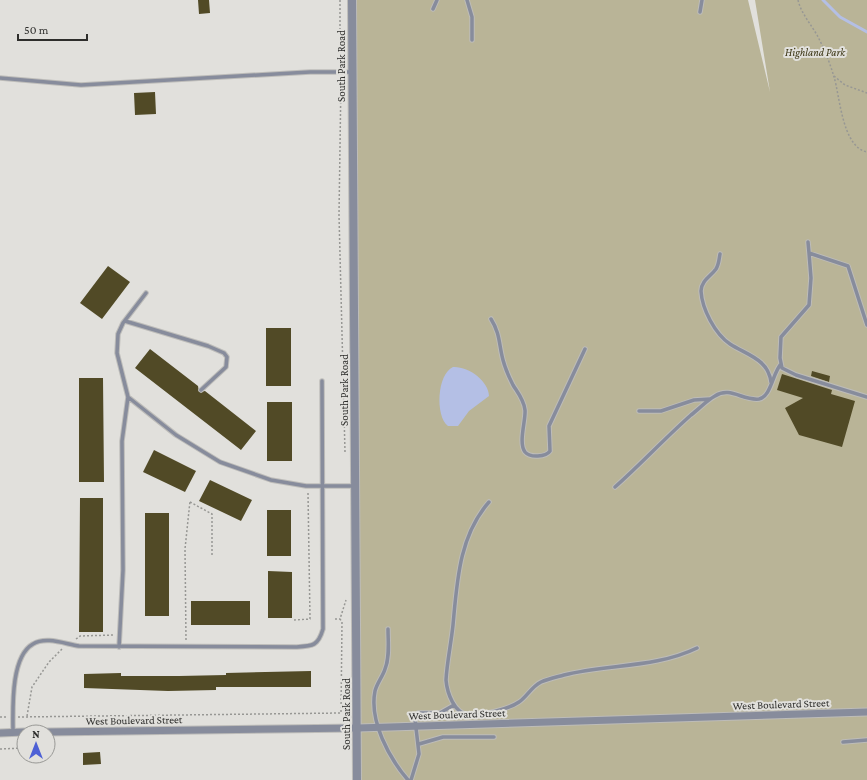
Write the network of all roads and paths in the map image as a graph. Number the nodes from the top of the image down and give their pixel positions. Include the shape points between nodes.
1 (340, 0) edge
2 (352, 0) edge
3 (437, 0) edge
4 (467, 0) edge
5 (702, 0) edge
6 (798, 0) edge
7 (433, 9) dead end
8 (700, 12) dead end
9 (472, 40) dead end
10 (341, 72) junction
11 (352, 72) junction
12 (834, 76) junction
13 (0, 78) edge
14 (867, 93) edge
15 (867, 152) edge
16 (808, 242) dead end
17 (809, 253) junction
18 (720, 254) dead end
19 (146, 293) dead end
20 (492, 319) dead end
21 (125, 321) junction
22 (867, 325) edge
23 (585, 349) dead end
24 (781, 364) junction
25 (322, 381) dead end
26 (772, 383) junction
27 (202, 390) dead end
28 (128, 397) junction
29 (867, 397) edge
30 (711, 399) junction
31 (639, 411) dead end
32 (345, 455) dead end
33 (308, 486) junction
34 (323, 486) junction
35 (356, 486) junction
36 (615, 487) dead end
37 (489, 502) dead end
38 (212, 555) dead end
39 (346, 599) dead end
40 (335, 619) dead end
41 (340, 619) junction
42 (294, 620) dead end
43 (388, 629) dead end
44 (120, 635) junction
45 (69, 644) junction
46 (119, 647) junction
47 (186, 647) junction
48 (697, 648) dead end
49 (454, 705) junction
50 (867, 712) edge
51 (27, 716) junction
52 (0, 717) edge
53 (13, 717) junction
54 (416, 726) junction
55 (358, 728) junction
56 (380, 728) junction
57 (0, 732) edge
58 (13, 732) joint
59 (56, 732) edge
60 (494, 737) dead end
61 (867, 740) edge
62 (843, 742) dead end
63 (419, 744) junction
64 (16, 748) edge
65 (0, 749) edge
66 (357, 780) edge
67 (408, 780) edge
68 (411, 780) edge

1 - 10 path
2 - 11 street, South Park Road
3 - 7 lane
4 - 9 lane via 472,17
5 - 8 lane
6 - 12 path via 806,19 817,35
10 - 11 lane
10 - 13 lane via 81,85
10 - 32 path via 339,215
11 - 35 street, South Park Road
12 - 14 path via 845,85
12 - 15 path via 841,115 846,127 853,142 863,152
16 - 17 lane
17 - 22 lane via 848,266
17 - 24 lane via 809,305 781,337
18 - 26 lane via 715,270 708,276 701,289 703,305 721,335 729,343 761,362
19 - 21 lane
20 - 23 lane via 500,336 503,361 523,402 523,446 529,455 544,455 550,450 549,426
21 - 27 lane via 224,353 227,358 226,367
21 - 28 lane via 118,334 117,353
24 - 26 lane
24 - 29 lane via 782,368 796,375
25 - 34 lane
26 - 30 lane via 765,396 760,399 722,392
28 - 33 lane via 176,435 220,462 271,480
28 - 44 lane via 122,441
30 - 31 lane via 694,400 661,411
30 - 36 lane via 674,430
33 - 34 lane
33 - 42 path via 310,619
34 - 35 lane
34 - 47 lane via 323,629 316,644 296,647
35 - 55 street, South Park Road
37 - 49 lane via 474,523 457,579 446,680 447,690
38 - 47 path via 212,514 190,502 185,549
39 - 41 path
40 - 41 path
41 - 51 path via 341,713
43 - 56 lane via 386,668 375,690 374,704
44 - 45 path via 80,636
44 - 46 lane
45 - 46 lane
45 - 51 path via 49,662 32,687
45 - 53 lane via 47,641 33,643 24,651 17,673
46 - 47 lane
48 - 49 lane via 671,659 588,669 541,682 511,707 469,715 462,713
49 - 54 lane via 440,713 418,713 415,719
50 - 54 street, West Boulevard Street
51 - 53 path
52 - 53 path
53 - 58 lane
54 - 56 street, West Boulevard Street
54 - 63 lane
55 - 56 street, West Boulevard Street
55 - 59 street, West Boulevard Street
55 - 66 street, South Park Road
56 - 67 lane via 389,754
57 - 58 street
60 - 63 lane via 443,737
61 - 62 lane
63 - 68 lane via 419,754
64 - 65 path

